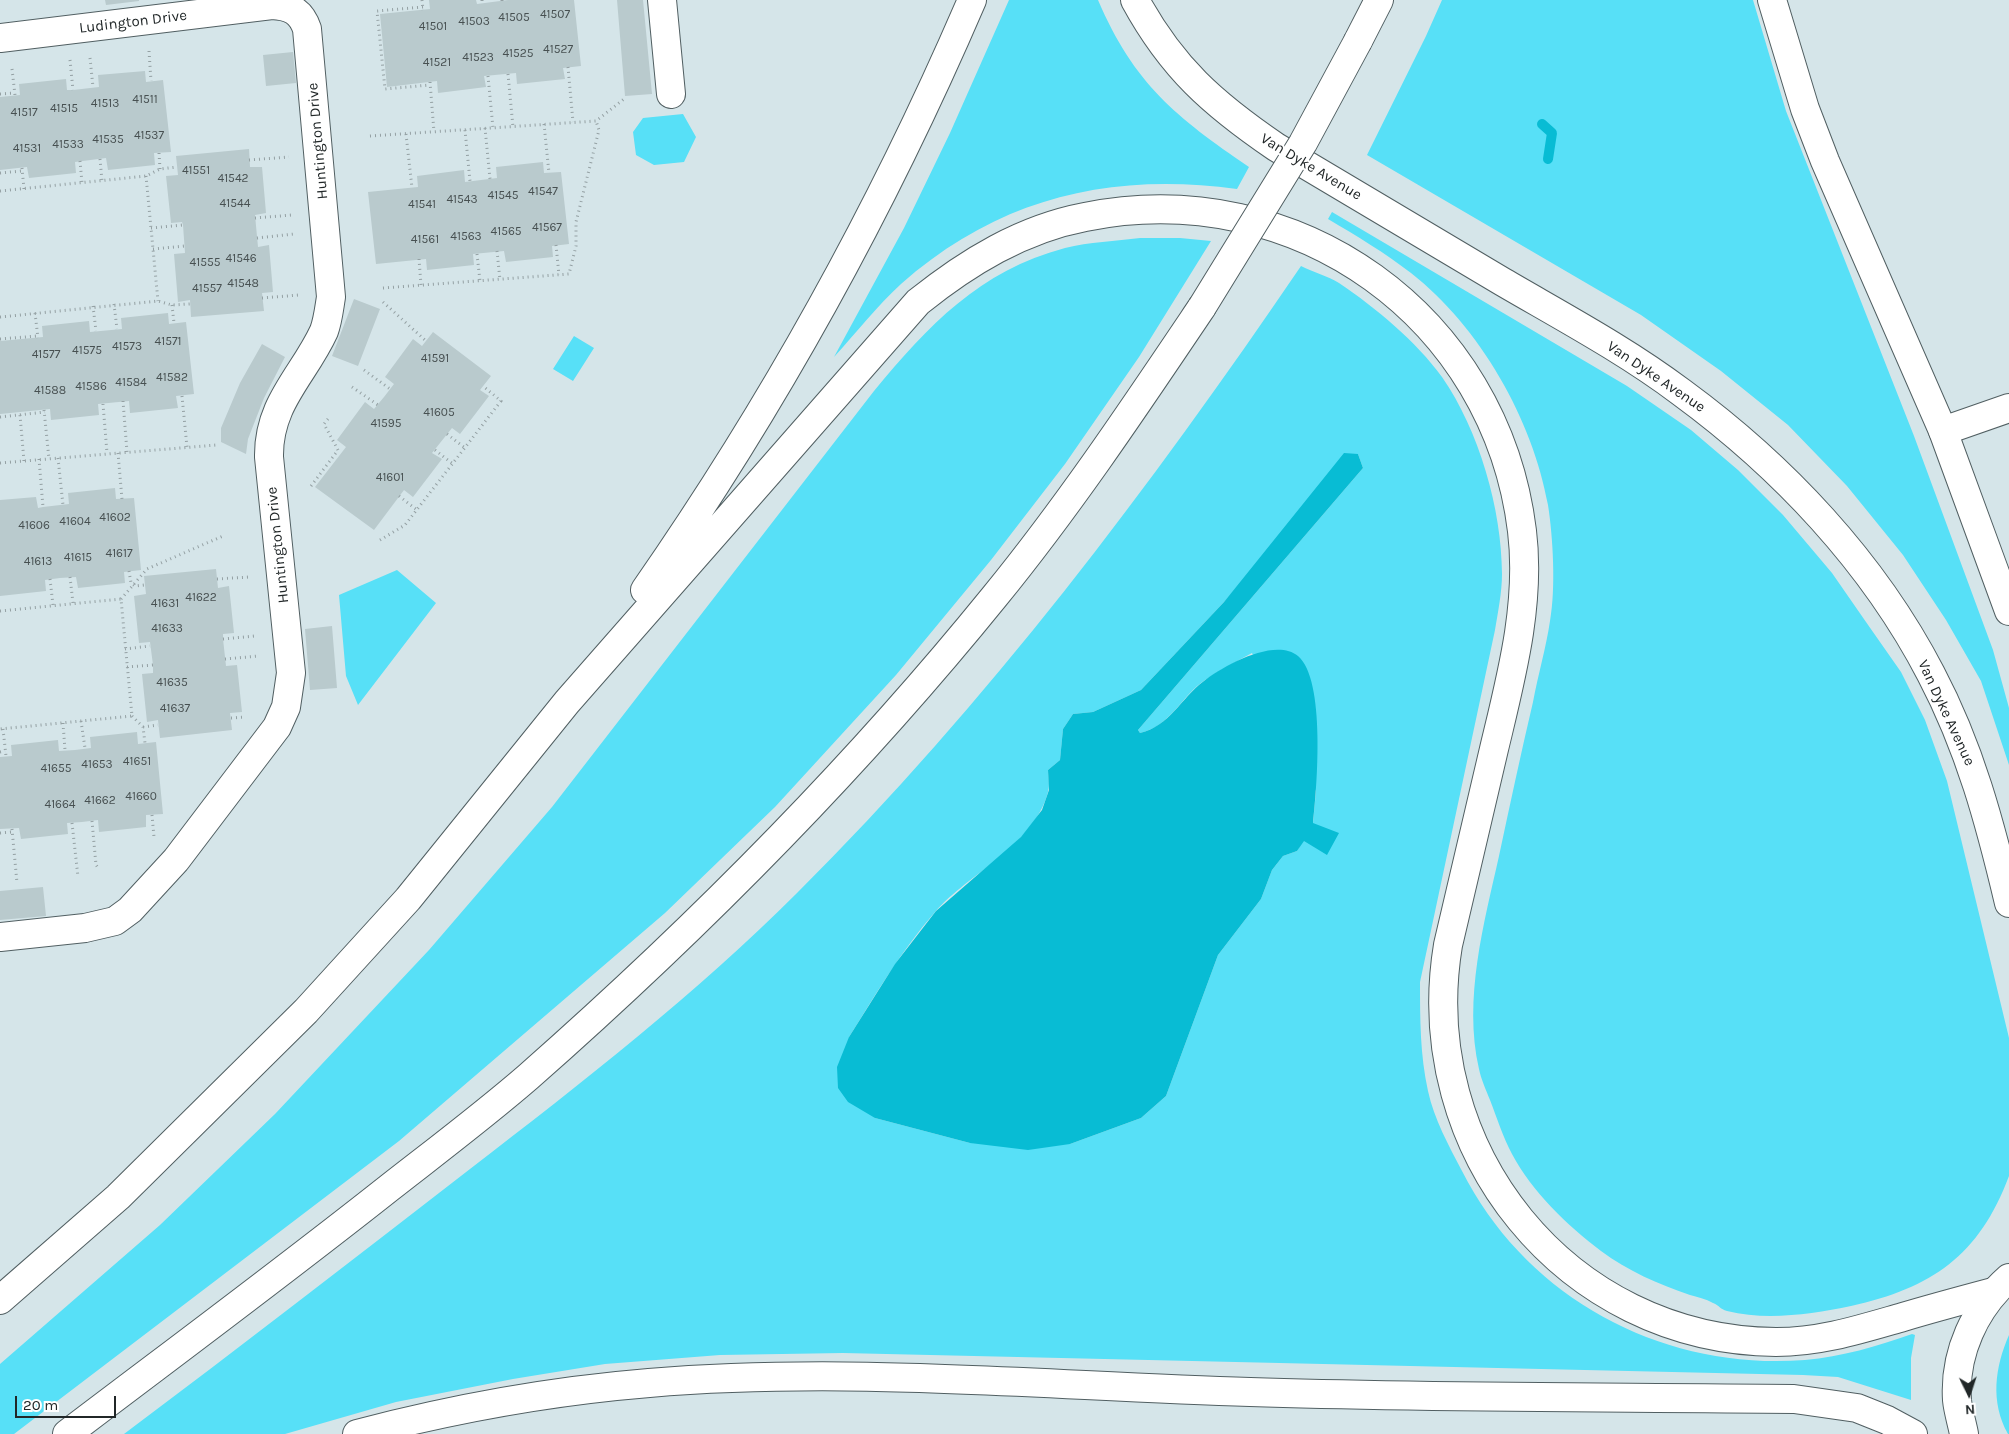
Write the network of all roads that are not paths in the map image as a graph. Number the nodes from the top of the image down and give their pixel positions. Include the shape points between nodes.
1 (662, 0) edge
2 (972, 0) edge
3 (1135, 0) edge
4 (1378, 0) edge
5 (1772, 0) edge
6 (300, 5) edge
7 (0, 38) edge
8 (671, 94) dead end
9 (2009, 408) edge
10 (1943, 431) junction
11 (2009, 611) edge
12 (567, 702) junction
13 (2009, 903) edge
14 (0, 937) edge
15 (2001, 1285) edge
16 (0, 1300) edge
17 (67, 1434) edge
18 (357, 1434) edge
19 (1913, 1434) edge
20 (1964, 1434) edge

1 - 8 main road
2 - 12 main road via 918,120 798,347 690,524
3 - 13 main road, Van Dyke Avenue via 1174,62 1235,119 1276,147 1620,351 1737,435 1784,478 1827,524 1864,571 1899,620 1931,674 1978,784
4 - 17 main road, bridge via 1303,143 1202,307 1069,499 998,594 903,707 713,907 524,1081 334,1231
5 - 10 main road via 1805,109 1825,161
6 - 7 main road, Ludington Drive via 272,5
6 - 14 main road, Huntington Drive via 307,29 331,297 324,331 284,396 270,436 269,457 291,673 286,707 266,742 182,852 130,910 115,921 85,928
9 - 10 main road
10 - 11 main road
12 - 15 main road via 918,302 979,258 1047,227 1084,217 1151,209 1217,213 1290,232 1353,262 1394,293 1434,333 1476,390 1493,423 1517,497 1523,534 1522,614 1507,693 1448,945 1442,1008 1448,1069 1457,1102 1472,1140 1500,1192 1543,1246 1594,1288 1651,1317 1710,1335 1776,1342 1835,1337
12 - 16 main road via 408,899 306,1011 118,1197
15 - 20 main road via 1972,1324 1959,1362 1957,1400
18 - 19 main road via 417,1418 497,1403 621,1386 821,1376 1260,1392 1794,1398 1857,1408

